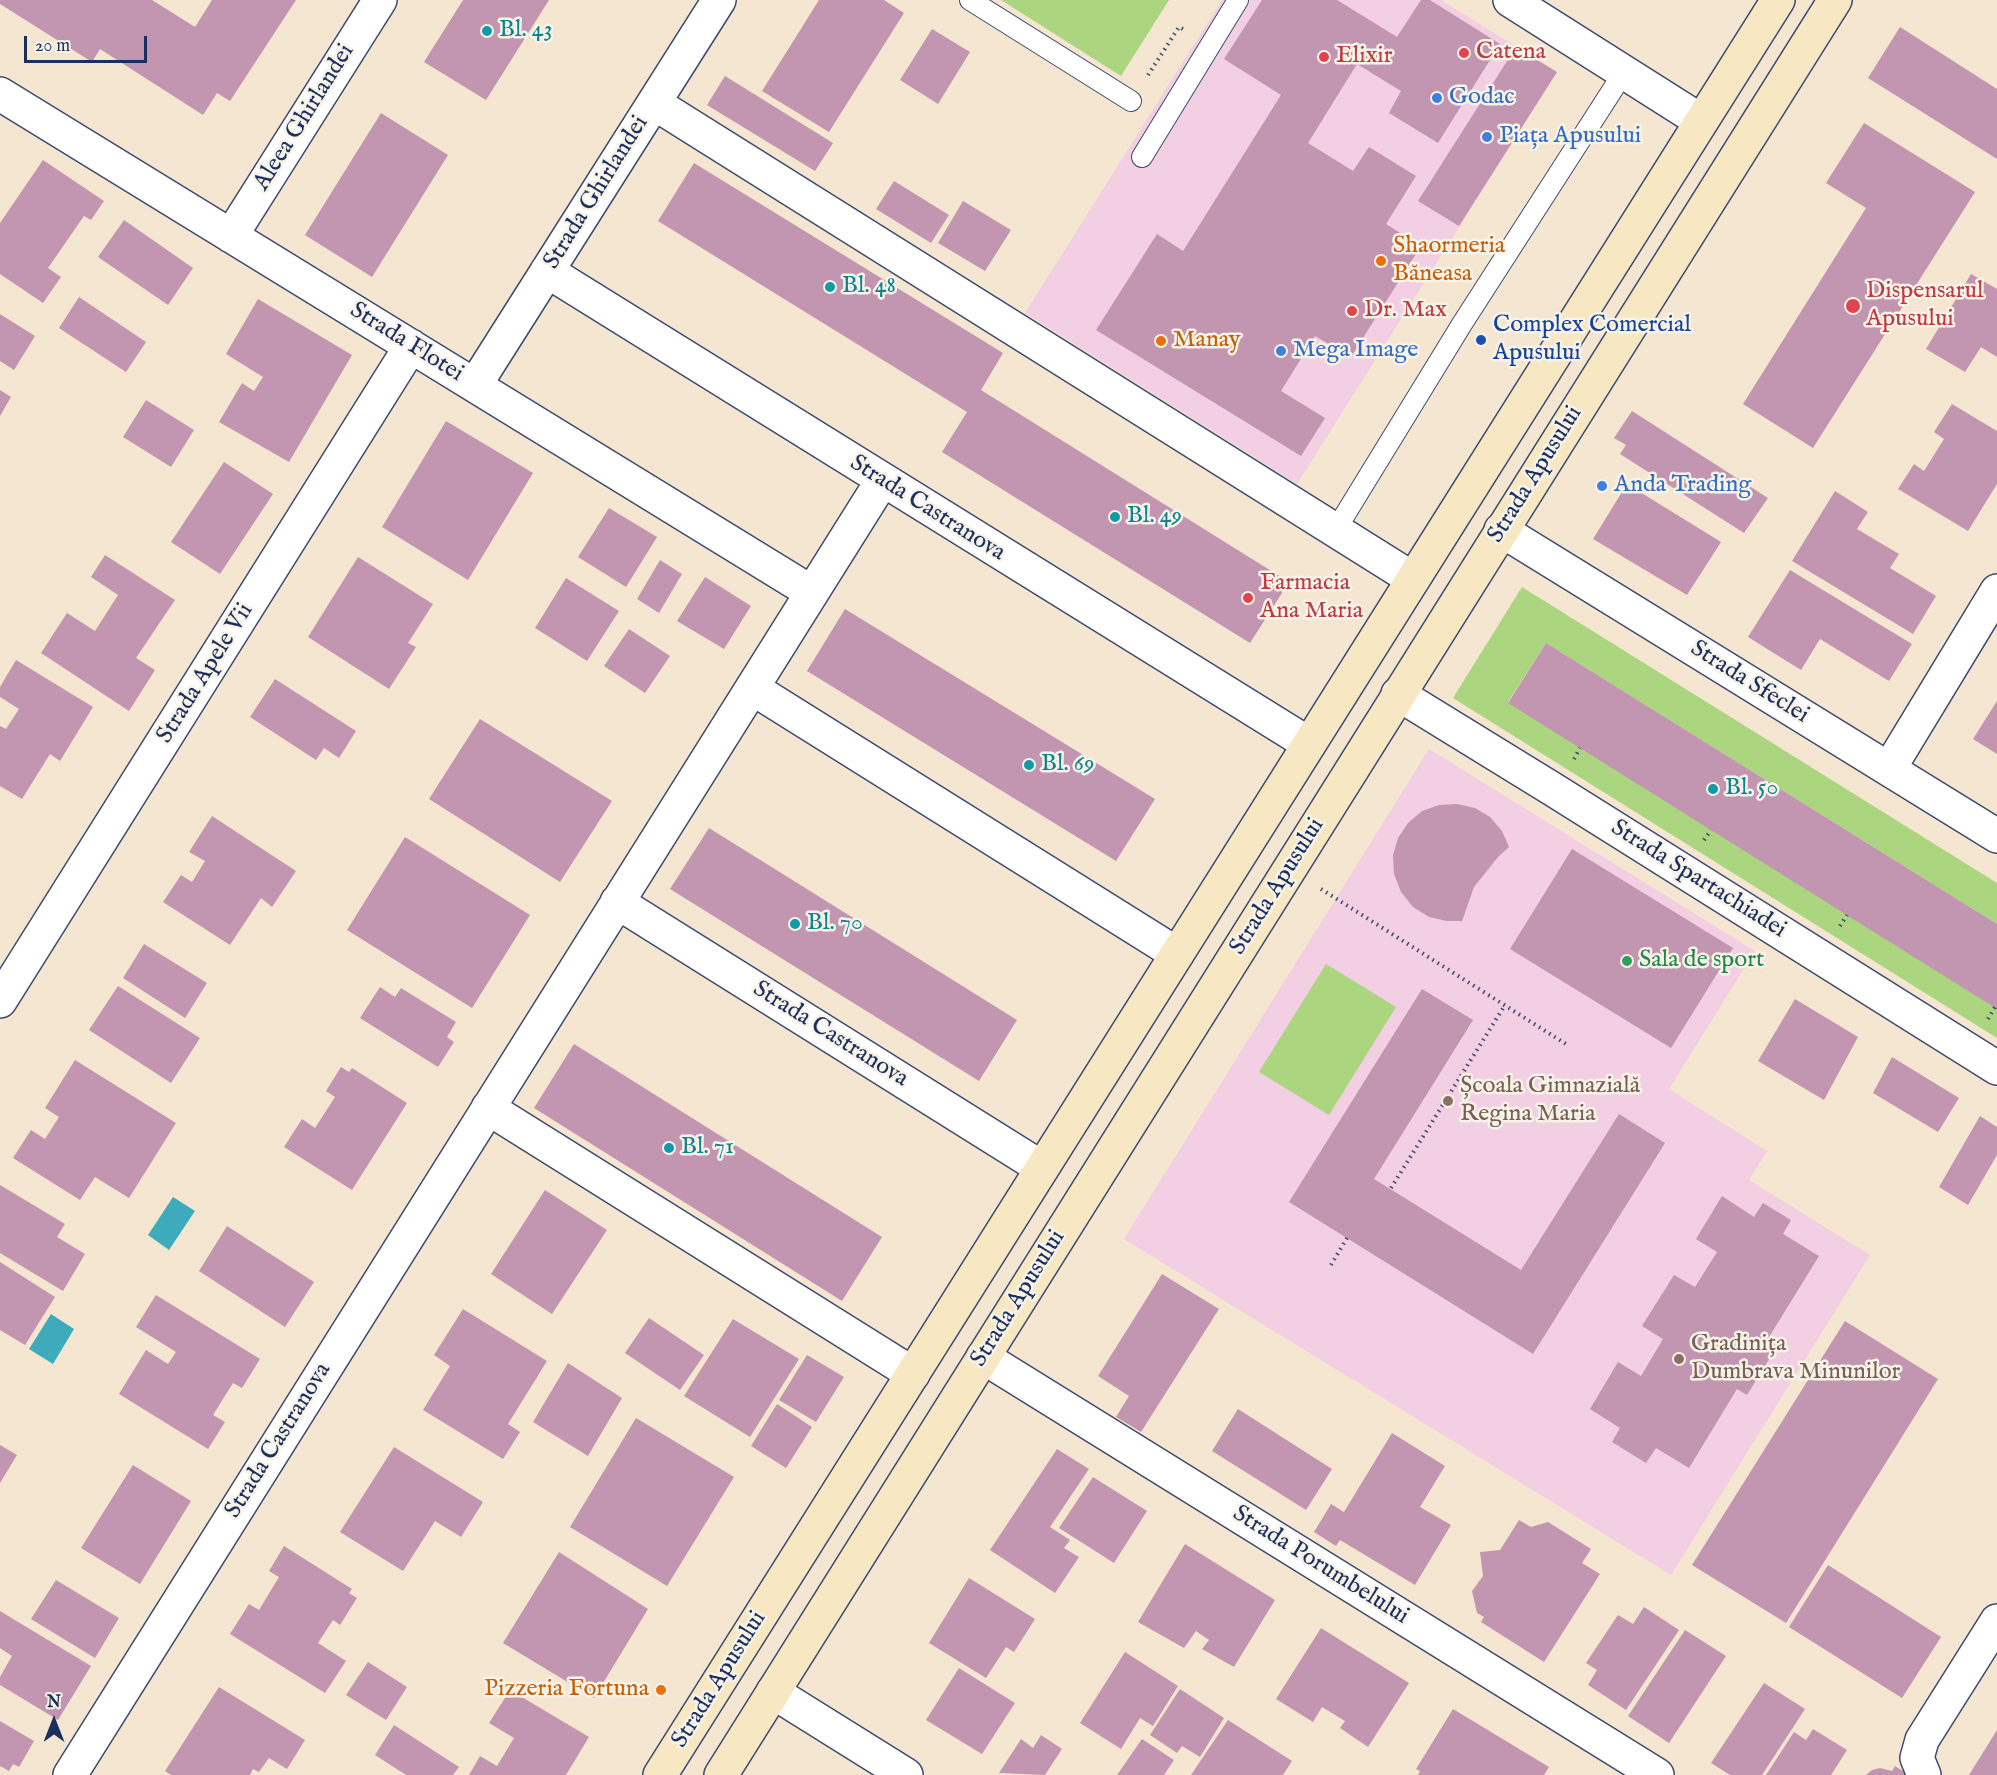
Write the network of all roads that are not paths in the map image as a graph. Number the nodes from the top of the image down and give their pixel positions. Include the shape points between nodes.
1 (380, 0) edge
2 (720, 0) edge
3 (970, 0) edge
4 (1238, 0) edge
5 (1509, 0) edge
6 (1778, 0) edge
7 (1835, 0) edge
8 (1624, 72) junction
9 (1131, 101) dead end
10 (3, 102) edge
11 (654, 103) junction
12 (1701, 121) junction
13 (1743, 147) junction
14 (1142, 157) dead end
15 (231, 236) junction
16 (547, 272) junction
17 (411, 346) junction
18 (475, 385) junction
19 (882, 481) junction
20 (1461, 503) junction
21 (1501, 530) junction
22 (1335, 531) junction
23 (1413, 579) junction
24 (1997, 591) edge
25 (812, 592) junction
26 (1454, 605) junction
27 (752, 688) junction
28 (1398, 694) junction
29 (1309, 744) junction
30 (1889, 769) junction
31 (1997, 837) edge
32 (617, 902) junction
33 (1177, 954) junction
34 (0, 1001) edge
35 (1997, 1068) edge
36 (488, 1108) junction
37 (1042, 1168) junction
38 (1084, 1194) junction
39 (982, 1357) junction
40 (913, 1374) junction
41 (956, 1400) junction
42 (1997, 1621) edge
43 (773, 1692) junction
44 (70, 1775) edge
45 (660, 1775) edge
46 (721, 1775) edge
47 (906, 1775) edge
48 (1657, 1775) edge
49 (1924, 1775) edge

1 - 15 street, Aleea Ghirlandei
2 - 11 street, Strada Ghirlandei
3 - 9 lane
4 - 14 lane
5 - 8 street
6 - 12 main road, Strada Apusului
7 - 13 main road, Strada Apusului
8 - 12 street
8 - 22 lane
10 - 15 street, Strada Flotei
11 - 16 street, Strada Ghirlandei
11 - 22 street
12 - 13 main road
12 - 20 main road, Strada Apusului
13 - 21 main road, Strada Apusului
15 - 17 street, Strada Flotei
16 - 18 street, Strada Ghirlandei
16 - 19 street, Strada Castranova
17 - 18 street, Strada Flotei
17 - 34 street, Strada Apele Vii
18 - 25 street, Strada Flotei
19 - 25 street, Strada Castranova
19 - 29 street, Strada Castranova
20 - 21 main road
20 - 23 main road, Strada Apusului
21 - 26 main road, Strada Apusului
21 - 30 street, Strada Sfeclei
22 - 23 street
23 - 26 main road
23 - 29 main road, Strada Apusului
24 - 30 street
25 - 27 street, Strada Castranova
26 - 28 main road, Strada Apusului
27 - 32 street, Strada Castranova
27 - 33 street
28 - 35 street, Strada Spartachiadei
28 - 38 main road, Strada Apusului
29 - 33 main road, Strada Apusului
30 - 31 street, Strada Sfeclei
32 - 36 street, Strada Castranova
32 - 37 street, Strada Castranova
33 - 37 main road, Strada Apusului
36 - 40 street
36 - 44 street, Strada Castranova
37 - 38 main road
37 - 40 main road, Strada Apusului
38 - 39 main road, Strada Apusului
39 - 41 main road, Strada Apusului
39 - 48 street, Strada Porumbelului
40 - 41 main road
40 - 45 main road, Strada Apusului
41 - 43 main road, Strada Apusului
42 - 49 street via 1922,1740 1917,1758
43 - 46 main road, Strada Apusului
43 - 47 street

